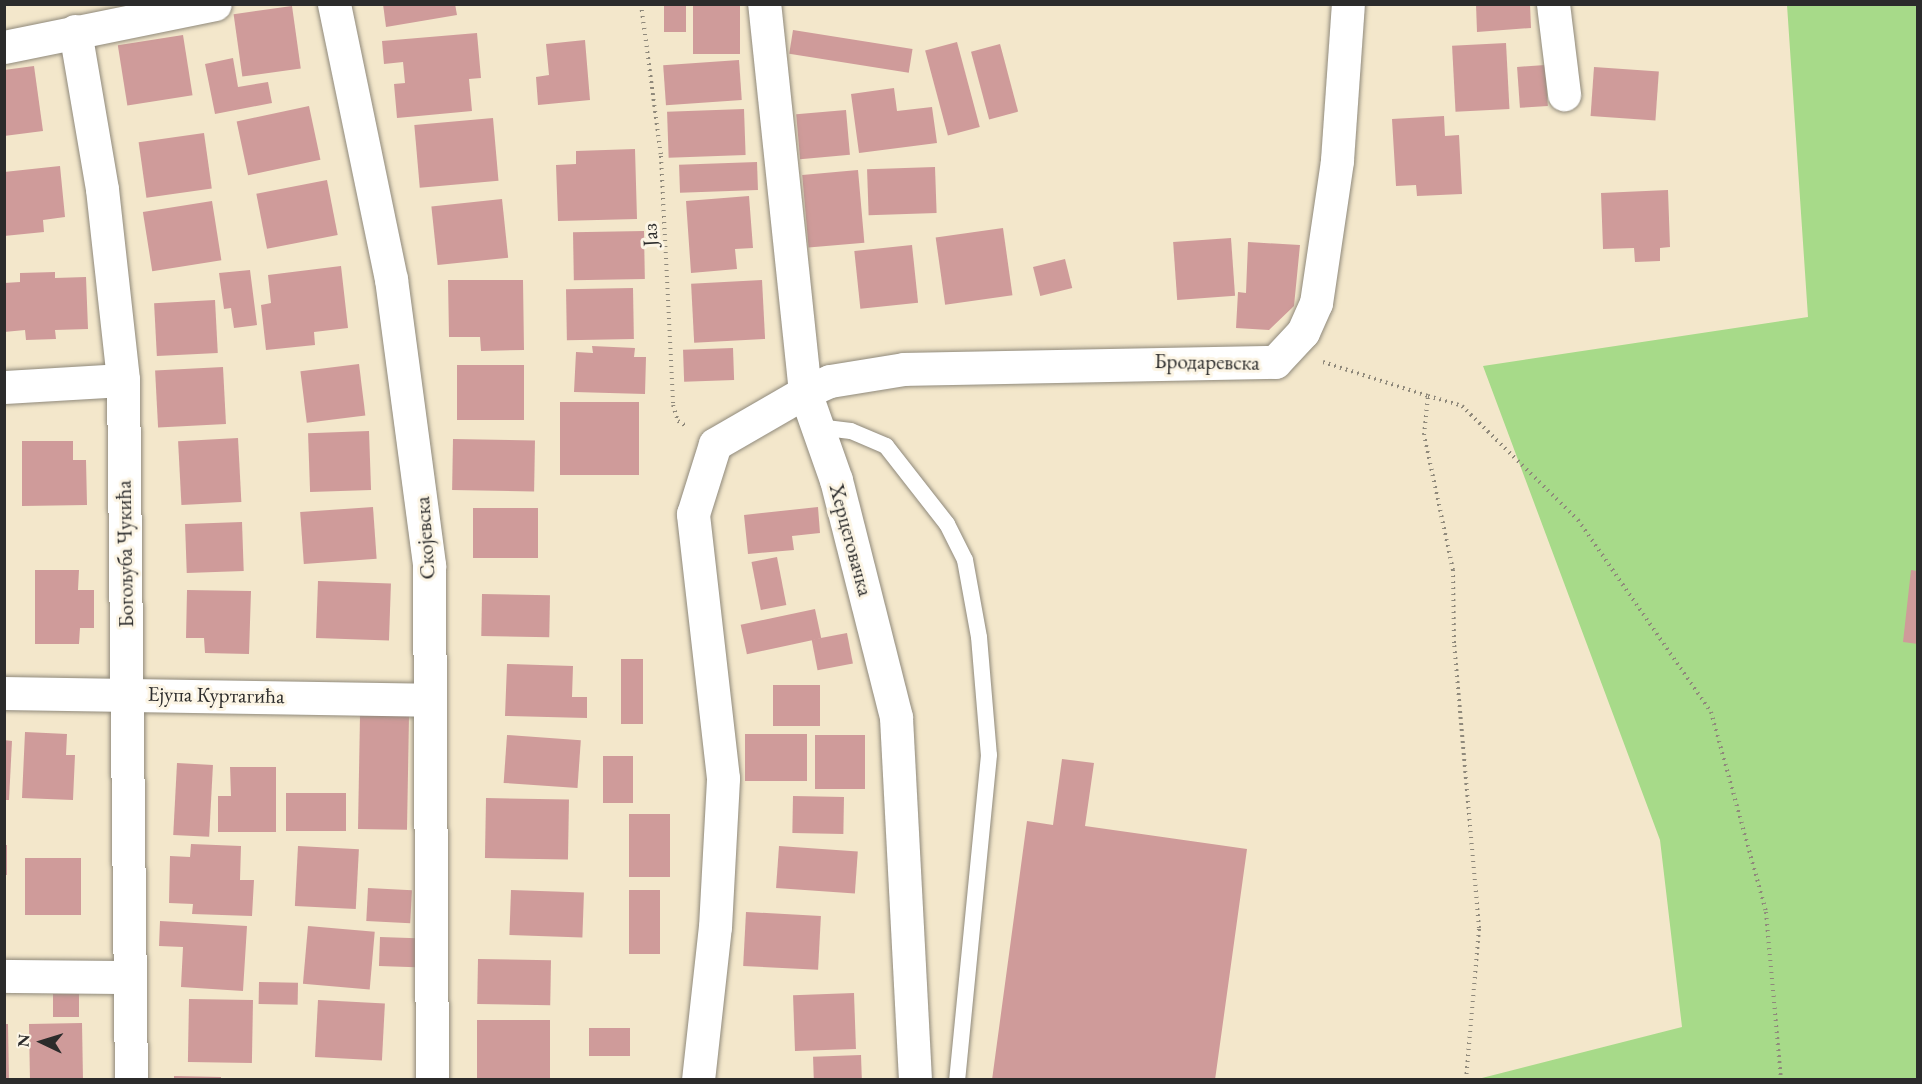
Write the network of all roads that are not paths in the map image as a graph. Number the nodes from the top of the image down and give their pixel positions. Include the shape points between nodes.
1 (215, 4) edge
2 (334, 4) edge
3 (764, 4) edge
4 (1348, 4) edge
5 (1553, 4) edge
6 (75, 31) junction
7 (4, 46) edge
8 (1564, 94) dead end
9 (123, 380) junction
10 (4, 387) edge
11 (805, 392) junction
12 (818, 427) junction
13 (4, 693) edge
14 (127, 693) junction
15 (428, 700) junction
16 (4, 976) edge
17 (130, 977) junction
18 (131, 1080) edge
19 (432, 1080) edge
20 (698, 1080) edge
21 (915, 1080) edge
22 (957, 1080) edge

1 - 6 street
2 - 15 street, Скојевска via 411,403 429,565
3 - 11 street, Херцеговачка
4 - 11 street, Бродаревска via 1337,160 1316,303 1289,352 1275,363 904,369 830,381
5 - 8 street
6 - 7 street
6 - 9 street, Богољуба Чукића via 102,189
9 - 10 street
9 - 14 street, Богољуба Чукића
11 - 12 street, Херцеговачка
11 - 20 street, Бродаревска via 715,444 693,514 723,778 715,927
12 - 21 street, Херцеговачка via 896,717
12 - 22 lane via 851,431 886,446 942,516 965,560 979,637 989,755
13 - 14 street, Ејупа Куртагића
14 - 15 street, Ејупа Куртагића
14 - 17 street, Богољуба Чукића
15 - 19 street, Скојевска
16 - 17 street
17 - 18 street, Богољуба Чукића

